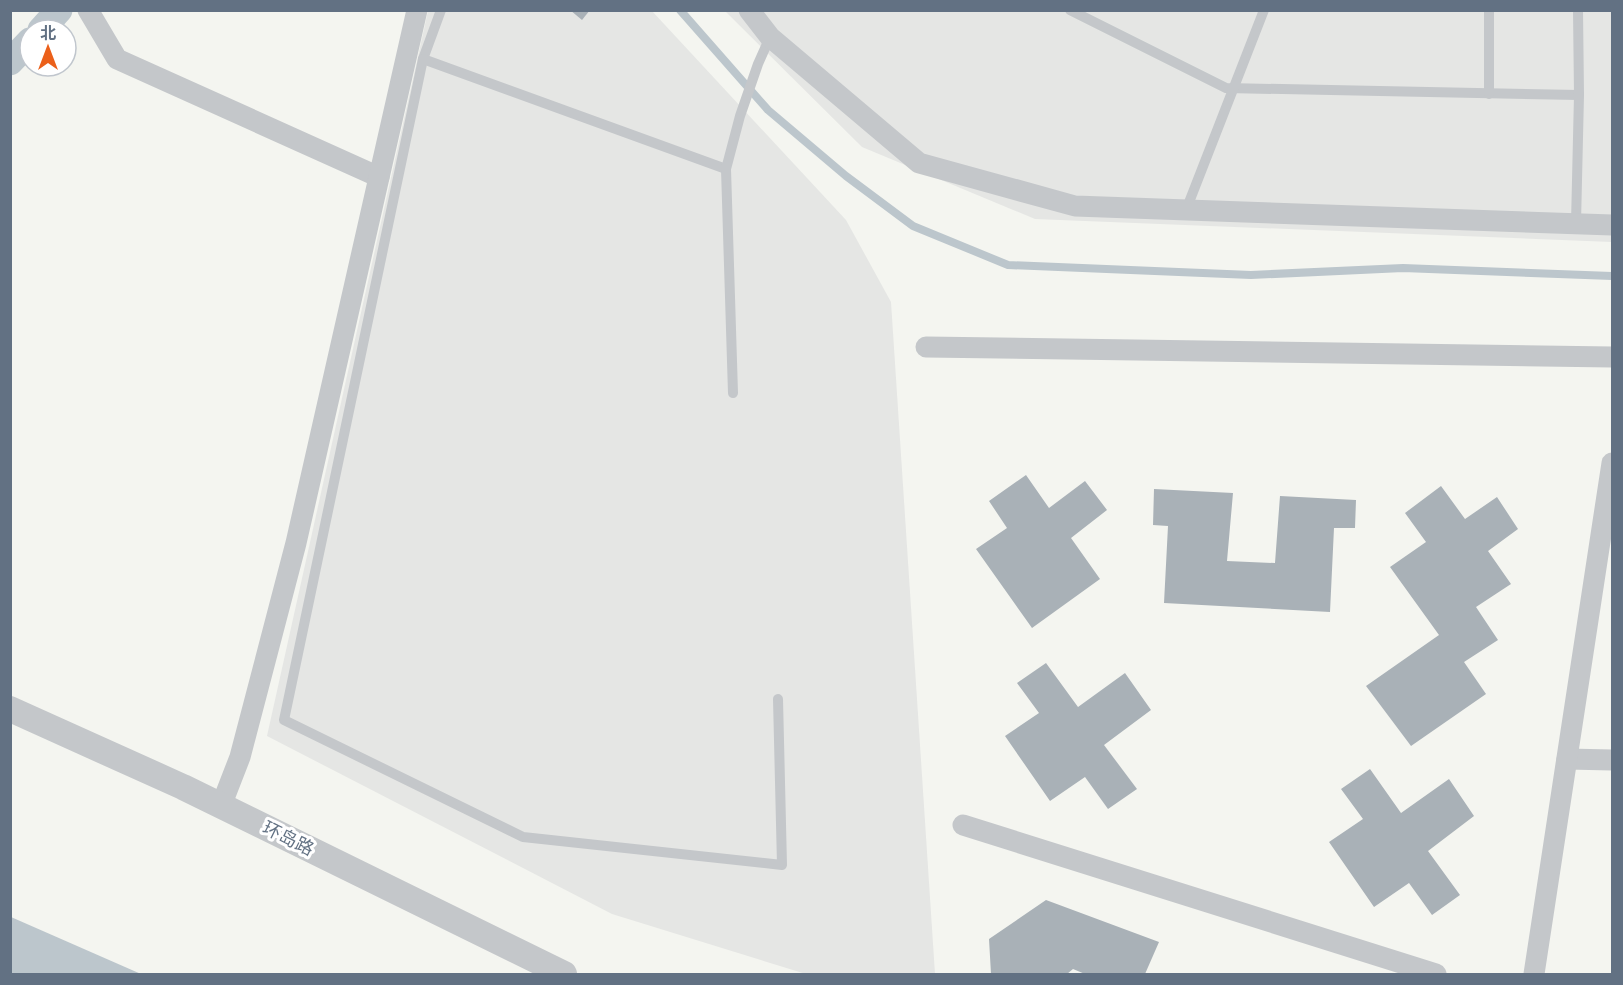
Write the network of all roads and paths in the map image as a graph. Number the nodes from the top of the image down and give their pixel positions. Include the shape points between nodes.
1 (88, 10) edge
2 (417, 10) edge
3 (441, 10) edge
4 (749, 10) edge
5 (1070, 10) edge
6 (1264, 10) edge
7 (1489, 10) edge
8 (1578, 10) edge
9 (770, 37) junction
10 (423, 59) junction
11 (1233, 89) junction
12 (1489, 94) junction
13 (1579, 95) junction
14 (726, 169) junction
15 (380, 177) junction
16 (1186, 210) junction
17 (1576, 223) junction
18 (1612, 225) edge
19 (926, 347) dead end
20 (1612, 357) edge
21 (733, 393) dead end
22 (1612, 464) edge
23 (778, 699) dead end
24 (10, 709) edge
25 (1567, 759) junction
26 (1612, 760) edge
27 (221, 806) junction
28 (963, 825) dead end
29 (564, 975) edge
30 (1436, 975) edge
31 (1534, 975) edge

1 - 15 street via 117,58
2 - 15 street
3 - 10 lane
4 - 9 street
5 - 11 lane
6 - 11 lane
7 - 12 lane
8 - 13 lane
9 - 14 lane via 740,116
9 - 16 street via 920,163 1075,206
10 - 14 lane
10 - 23 lane via 284,720 523,837 782,865
11 - 12 lane
11 - 16 lane
12 - 13 lane
13 - 17 lane
14 - 21 lane
15 - 27 street via 296,543 240,757
16 - 17 street
17 - 18 street
19 - 20 street
22 - 25 street
24 - 27 street, 环岛路
25 - 26 street
25 - 31 street
27 - 29 street, 环岛路
28 - 30 street

